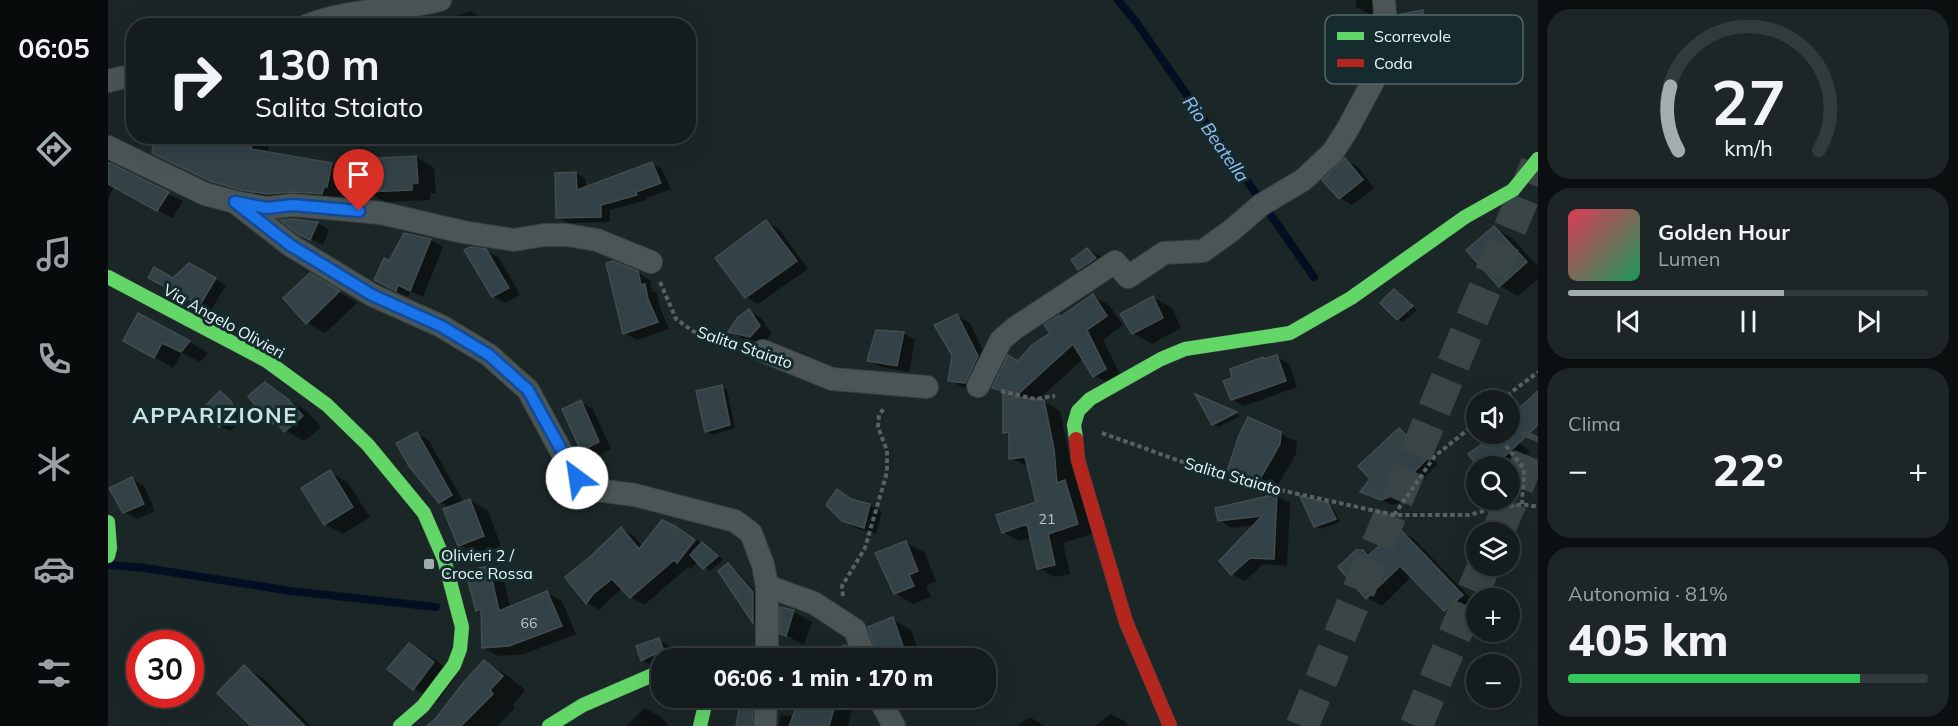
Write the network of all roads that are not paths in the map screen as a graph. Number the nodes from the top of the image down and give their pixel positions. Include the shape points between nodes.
1 (440, 0) edge
2 (1384, 0) edge
3 (1385, 15) edge
4 (333, 18) edge
5 (126, 77) edge
6 (108, 81) edge
7 (1372, 84) edge
8 (108, 147) edge
9 (1538, 159) edge
10 (235, 202) junction
11 (651, 262) road end
12 (108, 277) edge
13 (763, 351) road end
14 (978, 386) road end
15 (927, 387) dead end
16 (108, 522) edge
17 (109, 552) edge
18 (767, 586) junction
19 (767, 648) edge
20 (861, 648) edge
21 (651, 676) edge
22 (704, 708) edge
23 (766, 708) edge
24 (884, 708) edge
25 (400, 726) edge
26 (549, 726) edge
27 (700, 726) edge
28 (765, 726) edge
29 (894, 726) edge
30 (1170, 726) edge

1 - 4 street
2 - 3 street
5 - 6 street
7 - 14 street via 1333,152 1304,180 1261,205 1203,251 1164,253 1128,277 1115,262 1001,340
8 - 10 street via 205,194
9 - 30 main road via 1513,190 1465,217 1351,298 1290,333 1185,349 1090,399 1078,411 1074,425 1078,460 1126,622
10 - 11 street via 267,208 293,205 381,213 514,240 567,235 597,240
10 - 18 street via 290,245 372,295 441,326 489,355 528,390 568,464 587,486 735,521 751,533
12 - 25 main road, Via Angelo Olivieri via 267,361 327,405 368,445 424,513 447,570 462,627 460,649 454,664 423,706
13 - 15 street, Salita Staiato via 832,379
16 - 17 main road
18 - 19 street
18 - 20 street via 814,603 855,630
21 - 26 main road via 583,705
22 - 27 main road
23 - 28 street
24 - 29 street

